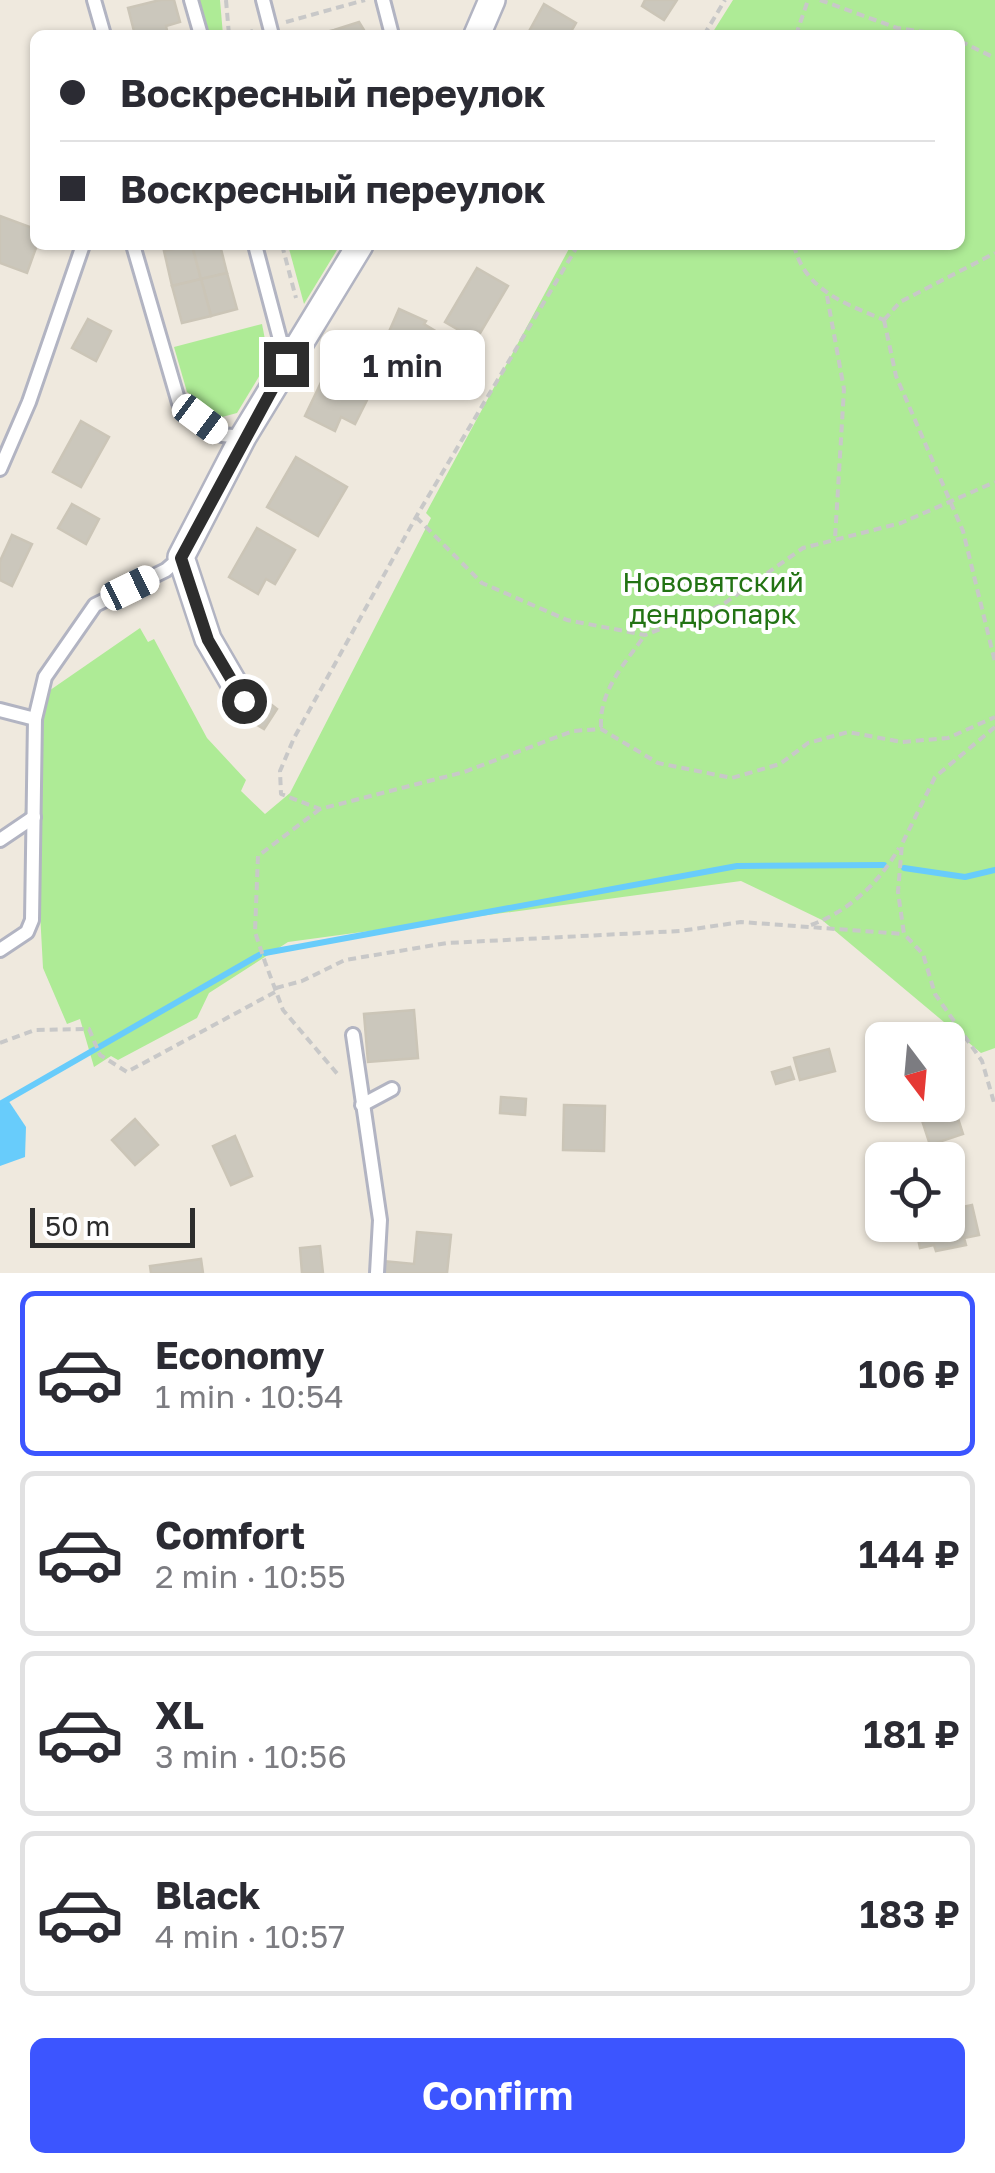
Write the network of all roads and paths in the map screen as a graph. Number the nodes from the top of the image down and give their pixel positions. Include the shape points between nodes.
1 (94, 0) edge
2 (192, 0) edge
3 (226, 0) edge
4 (263, 0) edge
5 (365, 0) edge
6 (383, 0) edge
7 (492, 0) edge
8 (725, 0) edge
9 (808, 0) edge
10 (820, 0) edge
11 (836, 0) edge
12 (840, 7) junction
13 (103, 30) edge
14 (199, 30) edge
15 (229, 30) edge
16 (271, 30) edge
17 (391, 30) edge
18 (479, 30) edge
19 (707, 30) edge
20 (798, 30) edge
21 (911, 30) edge
22 (965, 43) edge
23 (995, 58) edge
24 (82, 250) edge
25 (135, 250) edge
26 (256, 250) edge
27 (283, 250) edge
28 (357, 250) edge
29 (575, 250) edge
30 (795, 250) edge
31 (995, 253) edge
32 (826, 296) junction
33 (296, 298) dead end
34 (884, 320) junction
35 (286, 364) junction
36 (243, 437) junction
37 (0, 469) edge
38 (995, 482) edge
39 (950, 502) junction
40 (416, 516) junction
41 (835, 540) junction
42 (181, 558) junction
43 (645, 635) junction
44 (995, 662) edge
45 (244, 701) dead end
46 (0, 710) edge
47 (995, 716) edge
48 (36, 719) junction
49 (995, 728) edge
50 (601, 729) junction
51 (320, 809) junction
52 (34, 817) junction
53 (0, 840) edge
54 (902, 844) junction
55 (806, 927) junction
56 (904, 934) junction
57 (0, 950) edge
58 (276, 990) junction
59 (353, 1035) dead end
60 (0, 1043) edge
61 (392, 1089) dead end
62 (993, 1099) edge
63 (362, 1105) junction
64 (995, 1106) edge
65 (378, 1273) edge

1 - 13 lane
2 - 14 lane
3 - 15 path
4 - 16 lane
5 - 16 path
6 - 17 lane
7 - 18 street
8 - 19 path
9 - 20 path
10 - 12 path
11 - 12 path
12 - 21 path
22 - 23 path
24 - 37 lane
25 - 36 lane via 179,403 222,435
26 - 35 lane
27 - 33 path
28 - 35 street
29 - 40 path
30 - 32 path
31 - 34 path via 900,302
32 - 34 path
32 - 41 path via 844,390
34 - 39 path via 896,376
35 - 36 street
36 - 42 street
38 - 39 path
39 - 41 path
39 - 44 path
40 - 43 path via 482,583 567,620
40 - 51 path via 280,771 281,794
41 - 43 path via 803,548 722,605
42 - 45 street via 208,640
42 - 48 lane via 95,606 46,677
43 - 50 path via 612,682
46 - 48 lane
47 - 50 path via 948,738 902,742 848,732 732,778 658,764
48 - 52 lane
49 - 54 path via 935,777
50 - 51 path via 573,730 464,772
51 - 58 path via 258,856 255,932
52 - 53 lane
52 - 57 lane via 32,920 27,932
54 - 55 path via 882,877 832,917
54 - 56 path via 898,892
55 - 56 path
55 - 58 path via 741,922 680,932 447,943 345,960
56 - 62 path via 923,954 935,994 982,1061
58 - 60 path via 127,1072 100,1055 90,1028 35,1030
58 - 63 path via 283,1010
59 - 63 lane
61 - 63 lane
62 - 64 path
63 - 65 lane via 380,1220

